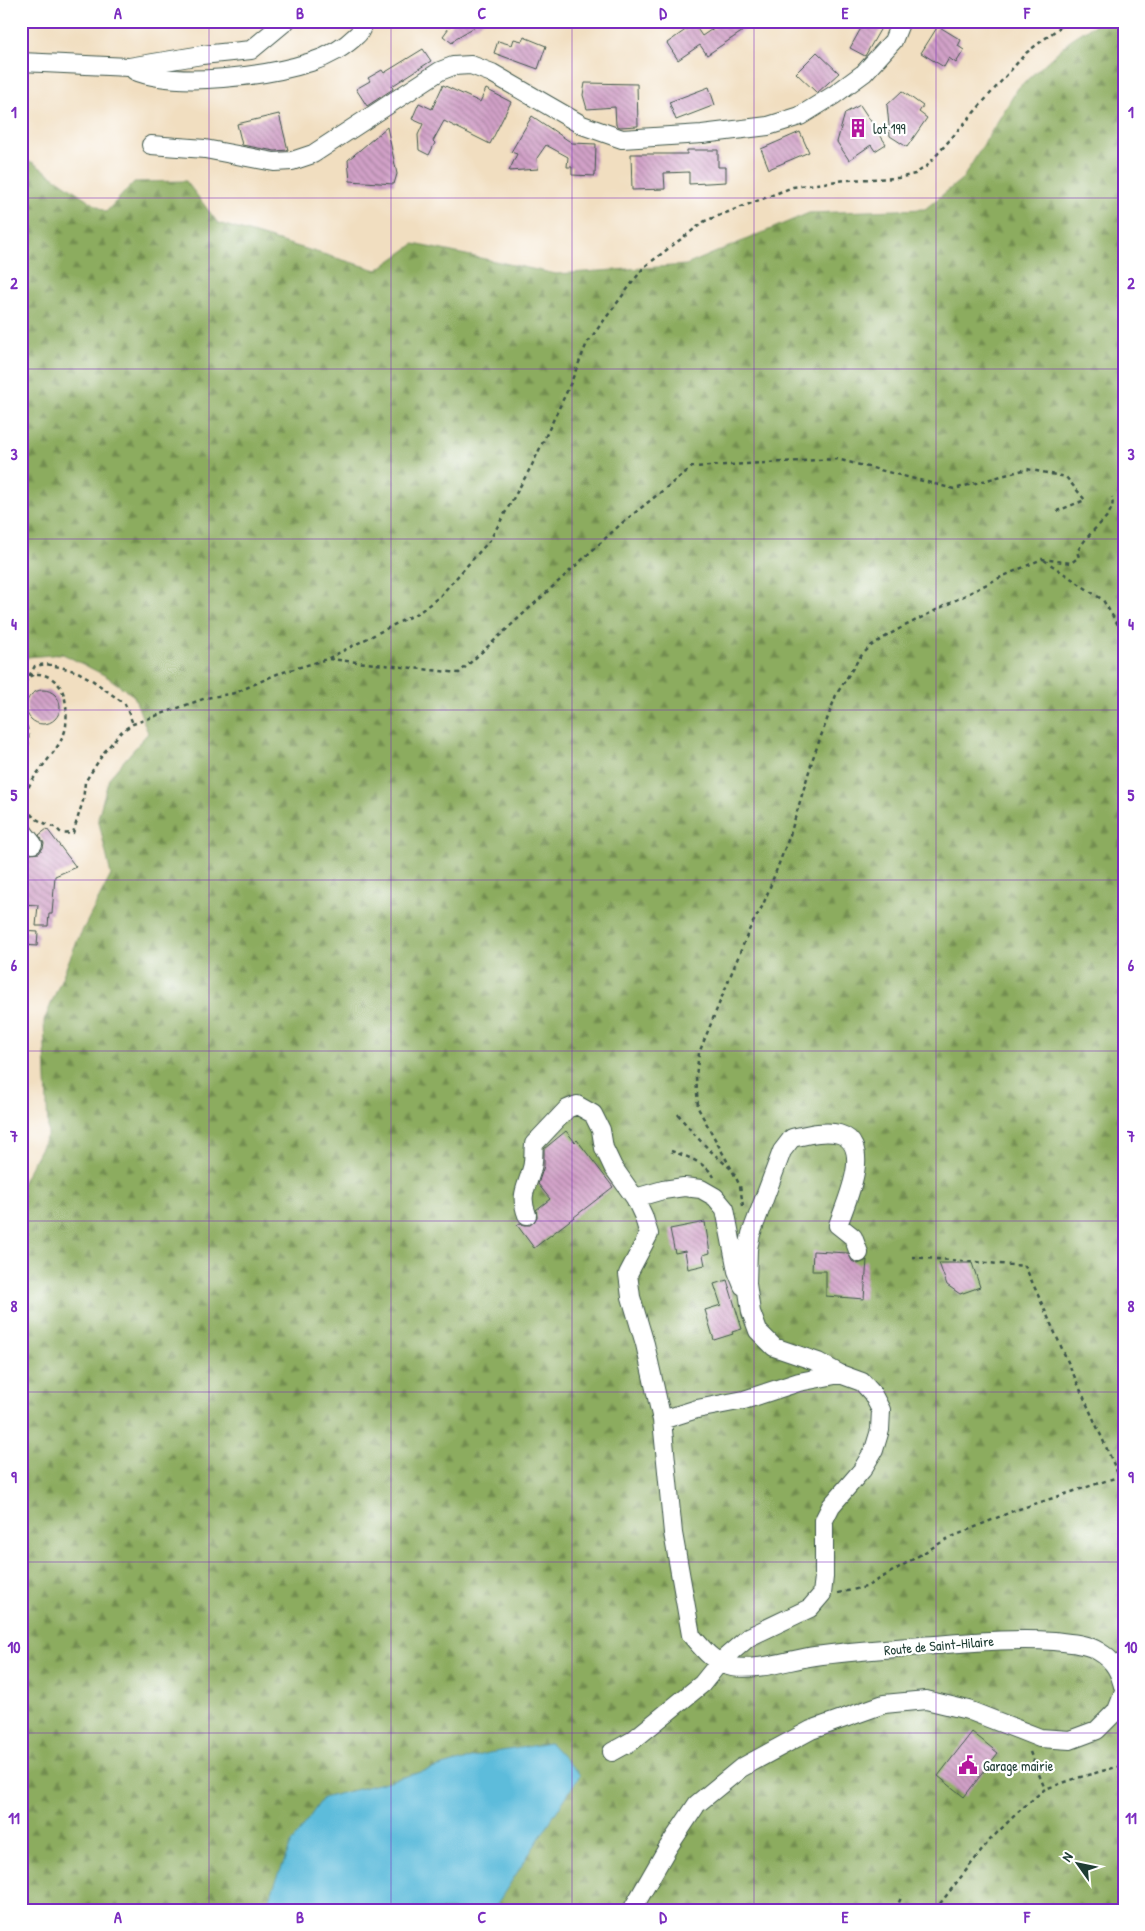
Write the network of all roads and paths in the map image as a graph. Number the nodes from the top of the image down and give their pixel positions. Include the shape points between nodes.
1 (286, 21) edge
2 (364, 21) edge
3 (902, 21) edge
4 (1068, 21) edge
5 (21, 62) edge
6 (129, 67) junction
7 (151, 145) dead end
8 (1112, 497) dead end
9 (1056, 510) dead end
10 (1042, 559) junction
11 (1124, 635) edge
12 (327, 658) junction
13 (29, 677) junction
14 (133, 724) junction
15 (21, 769) edge
16 (21, 829) edge
17 (33, 844) dead end
18 (678, 1114) dead end
19 (732, 1170) junction
20 (634, 1198) junction
21 (744, 1212) dead end
22 (526, 1215) dead end
23 (859, 1253) dead end
24 (912, 1257) dead end
25 (751, 1312) junction
26 (840, 1374) junction
27 (662, 1420) junction
28 (1124, 1475) edge
29 (1119, 1476) junction
30 (822, 1594) junction
31 (725, 1665) junction
32 (1124, 1691) edge
33 (1022, 1732) junction
34 (612, 1752) dead end
35 (1124, 1765) edge
36 (1045, 1789) junction
37 (902, 1894) dead end
38 (632, 1910) edge
39 (896, 1910) edge
40 (935, 1910) edge

1 - 6 street via 251,50
2 - 6 street via 359,34 338,49 312,62 282,70 230,78 176,78 141,73
3 - 7 street via 893,41 864,73 800,116 768,126 622,139 582,125 492,73 471,65 440,71 313,154 292,161 274,162 205,149
4 - 12 path via 1026,53 927,166 915,174 793,187 705,221 644,267 587,343 532,465 490,540 440,596 421,611
5 - 6 street
8 - 10 path via 1113,502 1104,521 1077,552 1078,557 1071,563
9 - 12 path via 1085,500 1066,477 1026,469 954,489 837,460 692,467 622,523 459,673
10 - 11 path via 1103,600
10 - 19 path via 997,578 872,645 860,656 836,695 790,835 699,1053 696,1076 698,1108
12 - 14 path via 277,674 235,693 197,701
13 - 14 path via 35,666 46,664 78,672 125,704
13 - 14 path via 43,674 52,678 65,697 66,726 62,741 36,776 26,797 36,821 62,833 73,833 85,782 105,751 122,731
13 - 15 path via 22,698 28,736
16 - 17 street
18 - 19 path via 712,1153
19 - 21 path via 740,1186
20 - 22 street via 613,1167 593,1114 577,1105 567,1109 534,1144 532,1167 523,1190
20 - 25 street via 684,1187 701,1189 715,1197 725,1209 737,1270
20 - 27 street via 649,1234 628,1274
23 - 25 street via 853,1238 838,1224 855,1176 857,1159 854,1147 838,1134 792,1138 782,1151 750,1242 747,1284
24 - 29 path via 1025,1266
25 - 26 street via 758,1331 774,1348 818,1362
26 - 27 street
26 - 30 street via 862,1382 872,1393 881,1410 880,1430 874,1450 862,1470 831,1506 824,1520
27 - 31 street via 673,1533 692,1634 702,1648
28 - 29 path
29 - 30 path via 1013,1512 947,1539 866,1587
30 - 31 street via 810,1608 749,1637
31 - 32 street, Route de Saint-Hilaire via 752,1668 816,1656 923,1646 1015,1639 1049,1641 1097,1650 1121,1673
31 - 34 street via 632,1741
32 - 33 street, Route de Saint-Hilaire via 1117,1710 1097,1730 1070,1740 1040,1738
33 - 36 path
33 - 38 street, Route de Saint-Hilaire via 968,1710 926,1700 884,1704 812,1730 740,1768 697,1804
35 - 36 path
36 - 40 path via 990,1840
37 - 39 path

